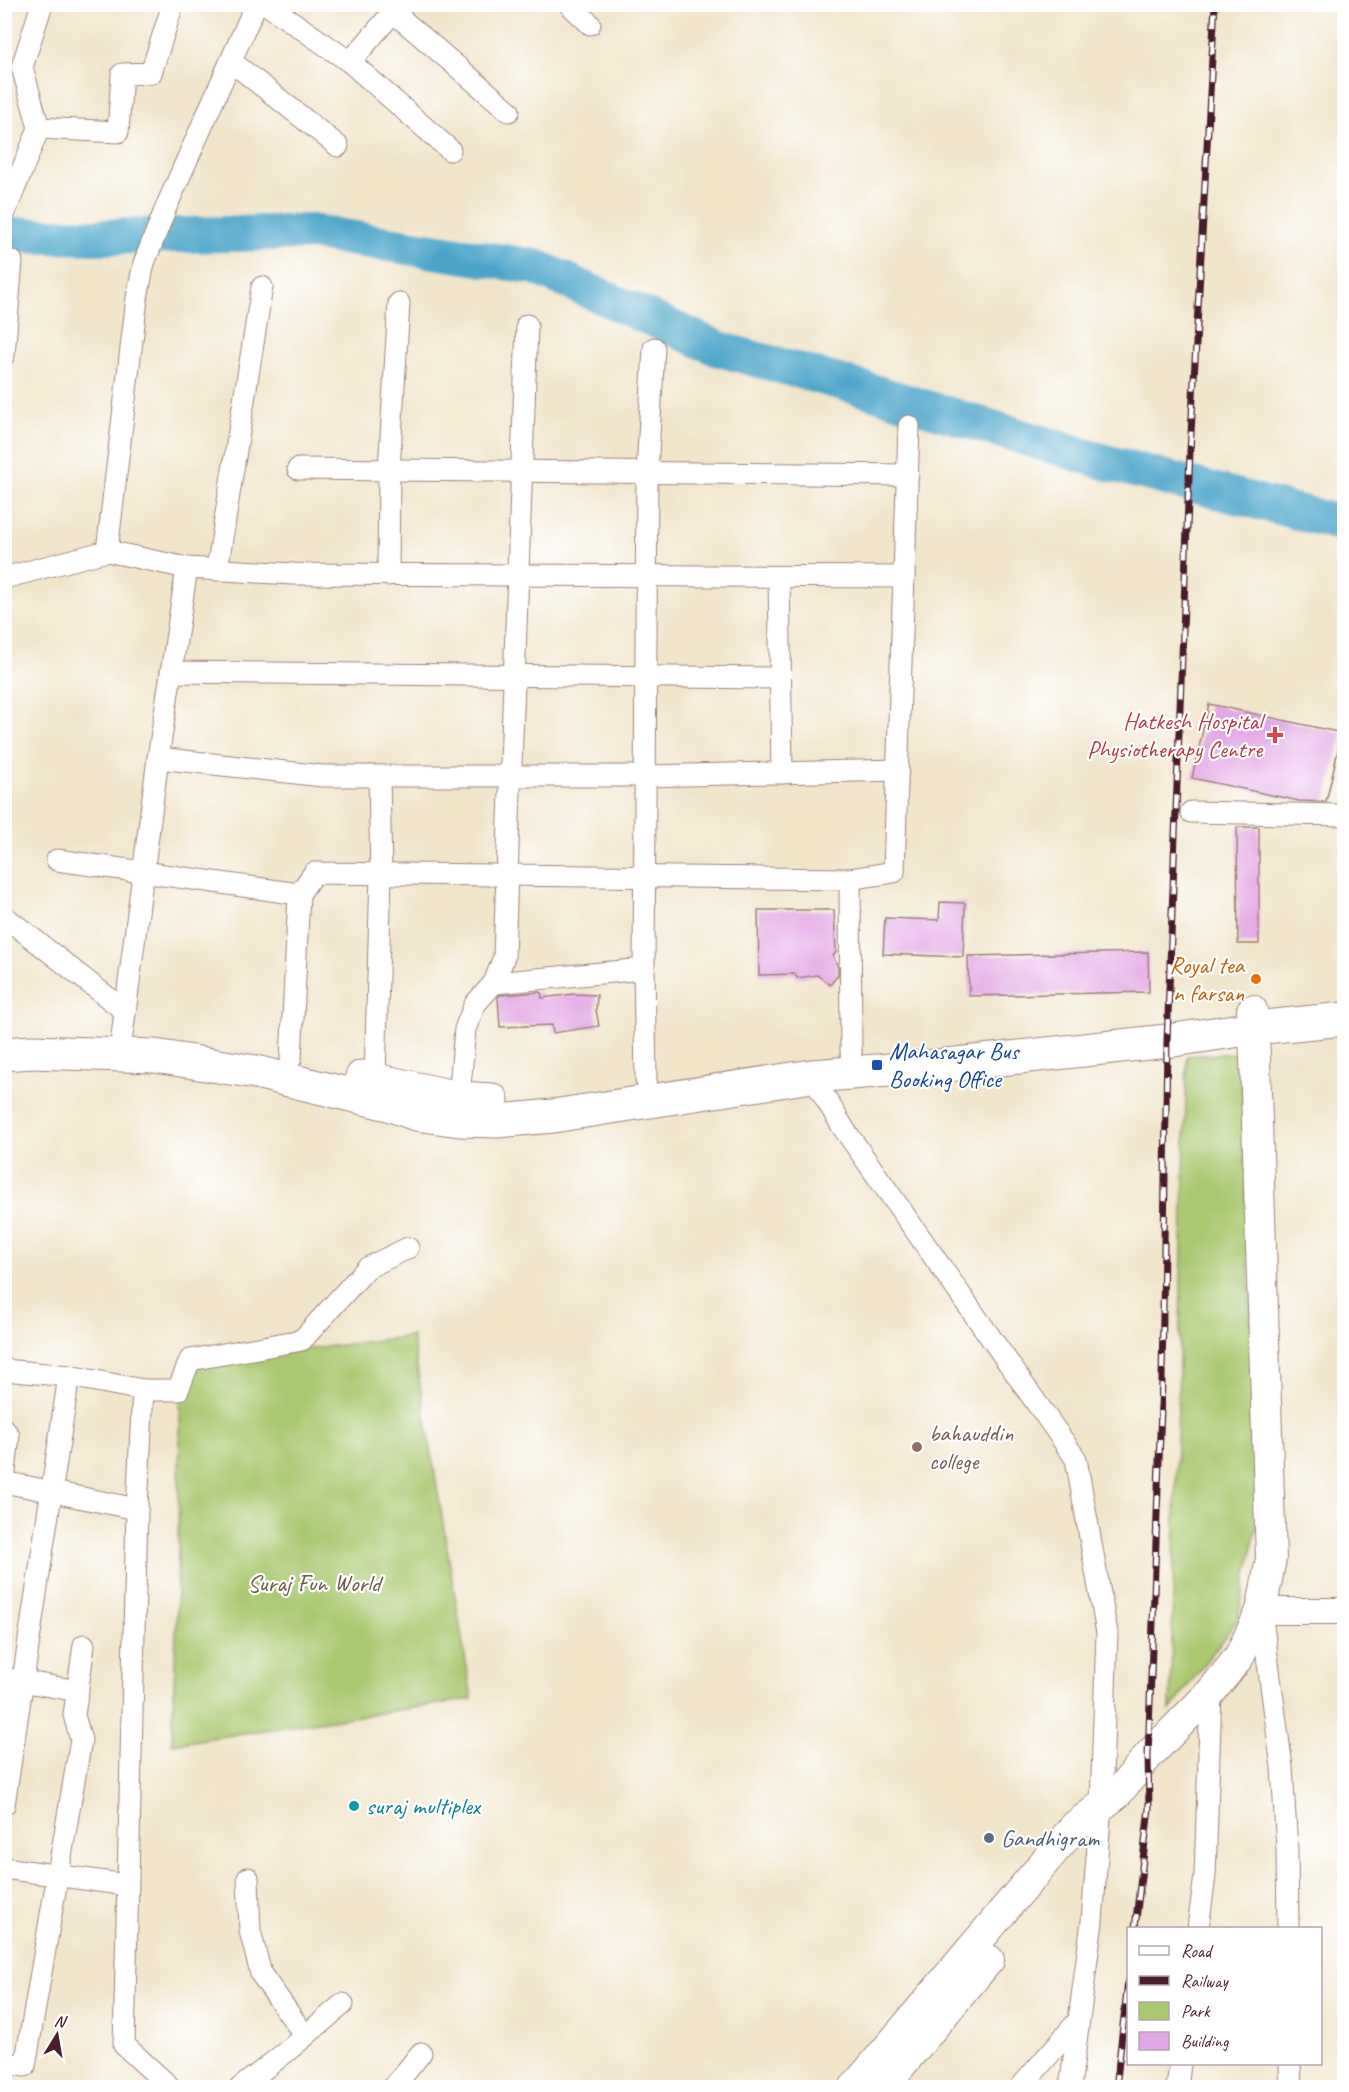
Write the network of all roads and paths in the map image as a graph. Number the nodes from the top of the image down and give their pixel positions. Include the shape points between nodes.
1 (42, 4) edge
2 (173, 4) edge
3 (256, 4) edge
4 (266, 4) edge
5 (569, 4) edge
6 (396, 8) edge
7 (590, 24) dead end
8 (232, 62) junction
9 (350, 62) junction
10 (509, 111) dead end
11 (39, 128) junction
12 (338, 146) dead end
13 (450, 150) dead end
14 (5, 212) edge
15 (12, 261) dead end
16 (262, 287) dead end
17 (399, 303) dead end
18 (527, 325) dead end
19 (654, 348) dead end
20 (4, 355) edge
21 (909, 426) dead end
22 (298, 469) dead end
23 (389, 470) junction
24 (522, 471) junction
25 (647, 472) junction
26 (908, 475) junction
27 (107, 551) junction
28 (187, 568) junction
29 (217, 570) junction
30 (388, 575) junction
31 (518, 576) junction
32 (647, 576) junction
33 (778, 577) junction
34 (904, 577) junction
35 (4, 578) edge
36 (171, 672) junction
37 (515, 676) junction
38 (646, 677) junction
39 (780, 678) junction
40 (158, 758) junction
41 (898, 770) junction
42 (782, 772) junction
43 (379, 776) junction
44 (510, 776) junction
45 (645, 776) junction
46 (1191, 812) dead end
47 (1344, 815) edge
48 (57, 860) dead end
49 (144, 872) junction
50 (381, 874) junction
51 (507, 875) junction
52 (645, 877) junction
53 (850, 879) junction
54 (299, 894) junction
55 (4, 916) edge
56 (644, 969) junction
57 (494, 983) junction
58 (1344, 1000) edge
59 (1253, 1019) junction
60 (1344, 1019) edge
61 (123, 1024) junction
62 (4, 1037) edge
63 (851, 1053) junction
64 (4, 1054) edge
65 (291, 1059) junction
66 (812, 1076) junction
67 (646, 1080) junction
68 (381, 1091) junction
69 (459, 1098) junction
70 (408, 1248) dead end
71 (4, 1370) edge
72 (69, 1376) junction
73 (143, 1390) junction
74 (4, 1429) edge
75 (4, 1481) edge
76 (51, 1492) junction
77 (137, 1509) junction
78 (1262, 1611) junction
79 (1344, 1611) edge
80 (84, 1646) dead end
81 (14, 1680) edge
82 (78, 1691) junction
83 (1211, 1692) junction
84 (4, 1805) edge
85 (1105, 1809) junction
86 (4, 1868) edge
87 (58, 1875) junction
88 (248, 1878) dead end
89 (127, 1885) junction
90 (1198, 1927) edge
91 (1288, 1927) edge
92 (343, 2004) dead end
93 (1079, 2020) junction
94 (305, 2036) junction
95 (421, 2053) dead end
96 (4, 2063) edge
97 (1180, 2065) edge
98 (1290, 2065) edge
99 (171, 2088) edge
100 (240, 2088) edge
101 (393, 2088) edge
102 (854, 2088) edge
103 (882, 2088) edge
104 (1020, 2088) edge
105 (1070, 2088) edge
106 (1177, 2088) edge
107 (1291, 2088) edge

1 - 11 street via 22,68
2 - 11 street via 151,73 122,74 118,132
3 - 8 street
4 - 9 street
5 - 7 street
6 - 9 street
6 - 10 street
8 - 12 street
8 - 27 street via 144,263 136,298
9 - 13 street
11 - 14 street
15 - 20 street
16 - 29 street
17 - 23 street
18 - 24 street
19 - 25 street
21 - 26 street
22 - 23 street
23 - 24 street
23 - 30 street
24 - 25 street
24 - 31 street
25 - 26 street
25 - 32 street
26 - 34 street
27 - 28 street
27 - 35 street
28 - 29 street
28 - 36 street
29 - 30 street
30 - 31 street
31 - 32 street
31 - 37 street
32 - 33 street
32 - 38 street
33 - 34 street
33 - 39 street
34 - 41 street
36 - 37 street
36 - 40 street
37 - 38 street
37 - 44 street
38 - 39 street
38 - 45 street
39 - 42 street
40 - 43 street via 323,776
40 - 49 street
41 - 42 street
41 - 53 street via 894,872
42 - 45 street
43 - 44 street
43 - 50 street
44 - 45 street
44 - 51 street
45 - 52 street
46 - 47 street
48 - 49 street
49 - 54 street
49 - 61 street
50 - 51 street
50 - 54 street via 314,873
50 - 68 street
51 - 52 street
51 - 57 street via 504,957
52 - 53 street
52 - 56 street
53 - 63 street
54 - 65 street
55 - 61 street
56 - 57 street
56 - 67 street
57 - 69 street via 475,1005 465,1029
58 - 59 main road
59 - 60 main road
59 - 63 main road via 1134,1025
59 - 66 main road via 1167,1041
59 - 78 main road via 1271,1559
61 - 62 main road
61 - 65 main road via 195,1044
63 - 67 main road
64 - 68 main road via 155,1056
65 - 68 main road
66 - 68 main road via 498,1121 416,1114
66 - 85 street via 844,1130 1076,1459 1107,1634
67 - 69 main road via 503,1101
68 - 69 main road
70 - 73 street via 367,1268 302,1340 190,1360 178,1390
71 - 72 street
72 - 73 street
72 - 76 street
73 - 77 street
74 - 75 street via 9,1437
75 - 76 street
76 - 77 street
76 - 81 street
77 - 89 street
78 - 79 street
78 - 83 main road via 1239,1657
78 - 91 street via 1282,1767
80 - 82 street
81 - 82 street
81 - 84 street
82 - 87 street via 74,1715 81,1740
83 - 85 main road via 1148,1756
83 - 90 street via 1205,1876
85 - 93 street
85 - 102 main road via 1075,1826
85 - 103 main road
86 - 87 street
87 - 89 street
87 - 96 street via 25,2066
88 - 94 street via 250,1931 261,1974
89 - 99 street via 124,2045
92 - 94 street
93 - 104 street
93 - 105 street
94 - 100 street
95 - 101 street
97 - 106 street
98 - 107 street

